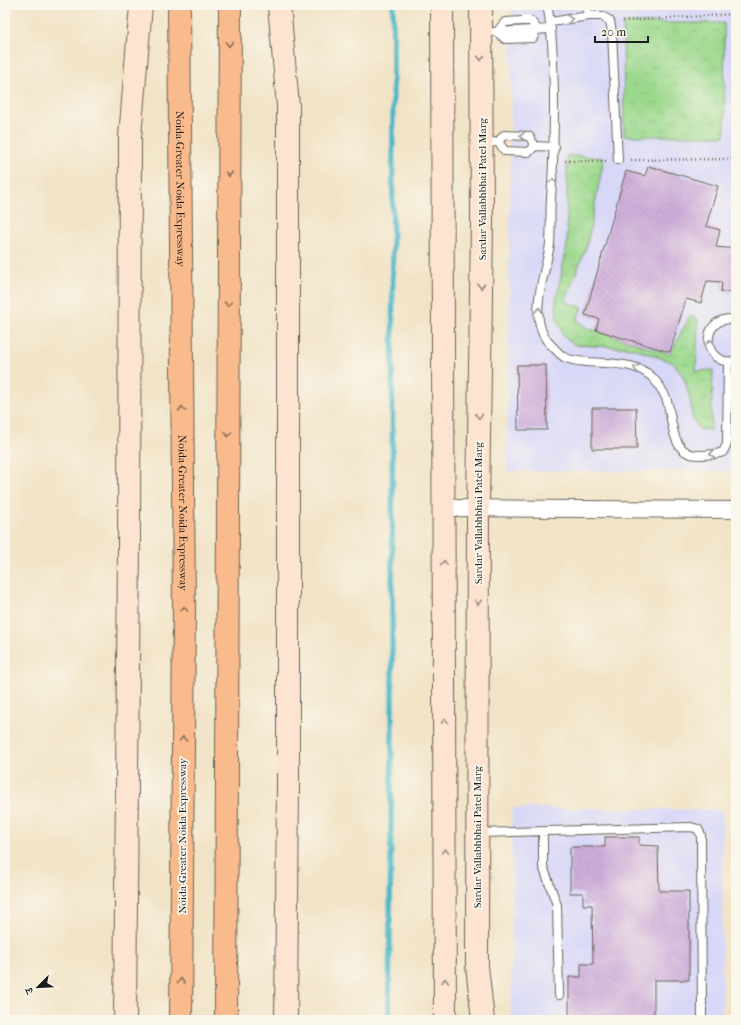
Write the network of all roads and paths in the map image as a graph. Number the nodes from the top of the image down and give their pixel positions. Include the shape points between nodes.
1 (141, 5) edge
2 (180, 5) edge
3 (230, 5) edge
4 (279, 5) edge
5 (442, 5) edge
6 (481, 5) edge
7 (547, 5) edge
8 (587, 5) edge
9 (736, 5) edge
10 (736, 14) edge
11 (588, 16) junction
12 (610, 21) junction
13 (551, 26) junction
14 (489, 32) junction
15 (490, 143) junction
16 (535, 146) junction
17 (555, 147) junction
18 (732, 159) junction
19 (736, 159) edge
20 (618, 160) junction
21 (554, 161) junction
22 (735, 291) dead end
23 (735, 320) edge
24 (732, 362) edge
25 (732, 397) edge
26 (444, 508) junction
27 (478, 508) junction
28 (736, 510) edge
29 (543, 832) junction
30 (477, 833) junction
31 (559, 995) dead end
32 (125, 1020) edge
33 (181, 1020) edge
34 (226, 1020) edge
35 (286, 1020) edge
36 (445, 1020) edge
37 (483, 1020) edge
38 (702, 1020) edge

1 - 32 street via 130,137
33 -> 2 highway, Noida-Greater Noida Expressway via 184,608
3 -> 34 highway
4 - 35 street via 288,106
5 - 26 street
6 - 14 street, Sardar Vallabhbhai Patel Marg
7 - 13 lane
8 - 11 lane
9 - 10 path
10 - 12 path
10 - 18 path
11 - 12 lane via 602,16
13 -> 11 lane
12 - 20 lane
13 - 14 lane
13 - 17 lane
14 -> 15 street, Sardar Vallabhbhai Patel Marg
15 - 16 lane via 505,151 529,152
16 -> 15 lane via 529,136 519,135 504,135
15 -> 27 street, Sardar Vallabhbhai Patel Marg via 482,223
16 - 17 lane
17 - 21 lane
18 - 19 path
18 - 20 path
20 - 21 path
25 -> 21 lane via 727,444 723,452 714,455 692,455 677,443 666,398 656,381 646,372 638,367 625,365 574,361 563,357 545,340 538,320 541,283 550,243
22 - 23 path
24 -> 23 lane via 721,361 714,356 708,340 715,325 722,320
24 - 25 lane
26 - 27 street
36 -> 26 street
27 - 28 street
27 -> 30 street, Sardar Vallabhbhai Patel Marg
29 - 30 lane
29 - 31 lane via 543,866 558,905
29 - 38 lane via 691,827 698,829 701,835
30 - 37 street, Sardar Vallabhbhai Patel Marg via 477,966

